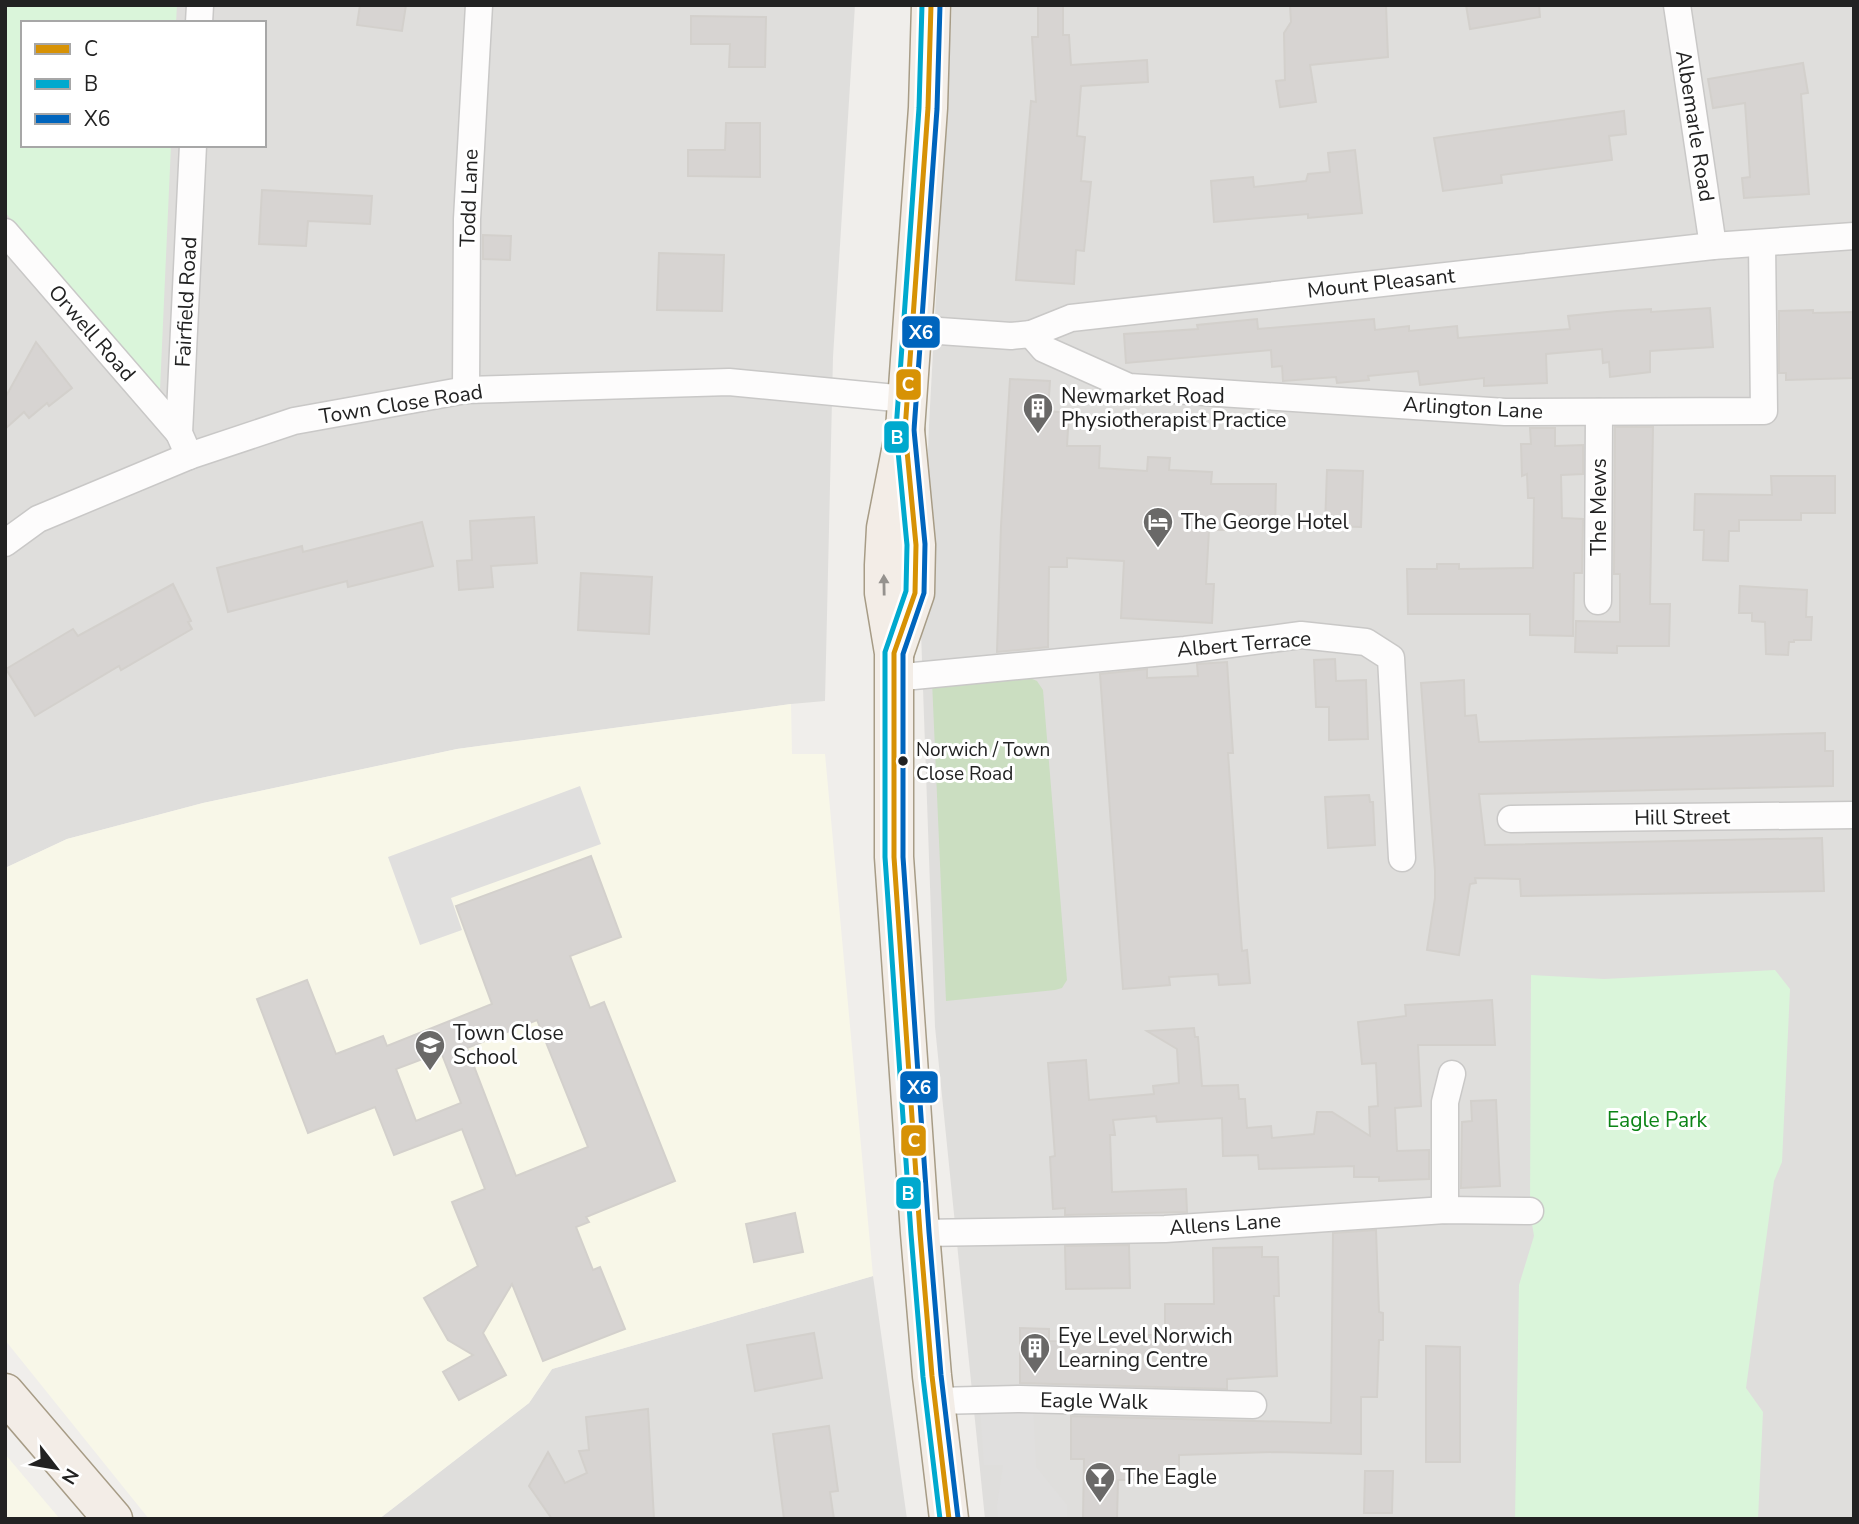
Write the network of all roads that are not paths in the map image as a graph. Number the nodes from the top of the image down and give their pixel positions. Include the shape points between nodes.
1 (479, 5) edge
2 (931, 5) edge
3 (1677, 5) edge
4 (193, 147) edge
5 (5, 232) edge
6 (1854, 236) edge
7 (1762, 243) junction
8 (1713, 246) junction
9 (911, 329) junction
10 (1031, 334) junction
11 (466, 390) junction
12 (1600, 412) junction
13 (906, 414) junction
14 (184, 445) junction
15 (5, 543) edge
16 (1598, 601) dead end
17 (894, 665) junction
18 (1854, 815) edge
19 (1511, 819) dead end
20 (1402, 858) dead end
21 (1452, 1074) dead end
22 (1445, 1210) junction
23 (1530, 1210) dead end
24 (920, 1233) junction
25 (5, 1393) edge
26 (935, 1401) junction
27 (1253, 1405) dead end
28 (113, 1519) edge
29 (949, 1519) edge

1 - 11 street, Todd Lane via 467,219
2 - 9 main road
3 - 8 street, Albemarle Road
4 - 14 street, Fairfield Road
5 - 14 street, Orwell Road
6 - 7 street, Mount Pleasant
7 - 8 street, Mount Pleasant
7 - 12 street, Arlington Lane via 1764,411
8 - 10 street, Mount Pleasant via 1071,318
9 - 10 street, Mount Pleasant
9 - 13 main road
10 - 12 street, Arlington Lane via 1044,349 1129,387 1505,412
11 - 13 street, Town Close Road via 729,382
11 - 14 street, Town Close Road
12 - 16 street, The Mews
13 - 17 main road via 915,593
14 - 15 street, Town Close Road via 38,519
17 - 20 street, Albert Terrace via 1185,650 1301,635 1366,642 1391,658
17 - 24 main road via 894,857
18 - 19 street, Hill Street
21 - 22 street via 1445,1102
22 - 23 street, Allens Lane
22 - 24 street, Allens Lane via 1164,1229
24 - 26 main road
25 - 28 main road
26 - 27 street, Eagle Walk
26 - 29 main road

